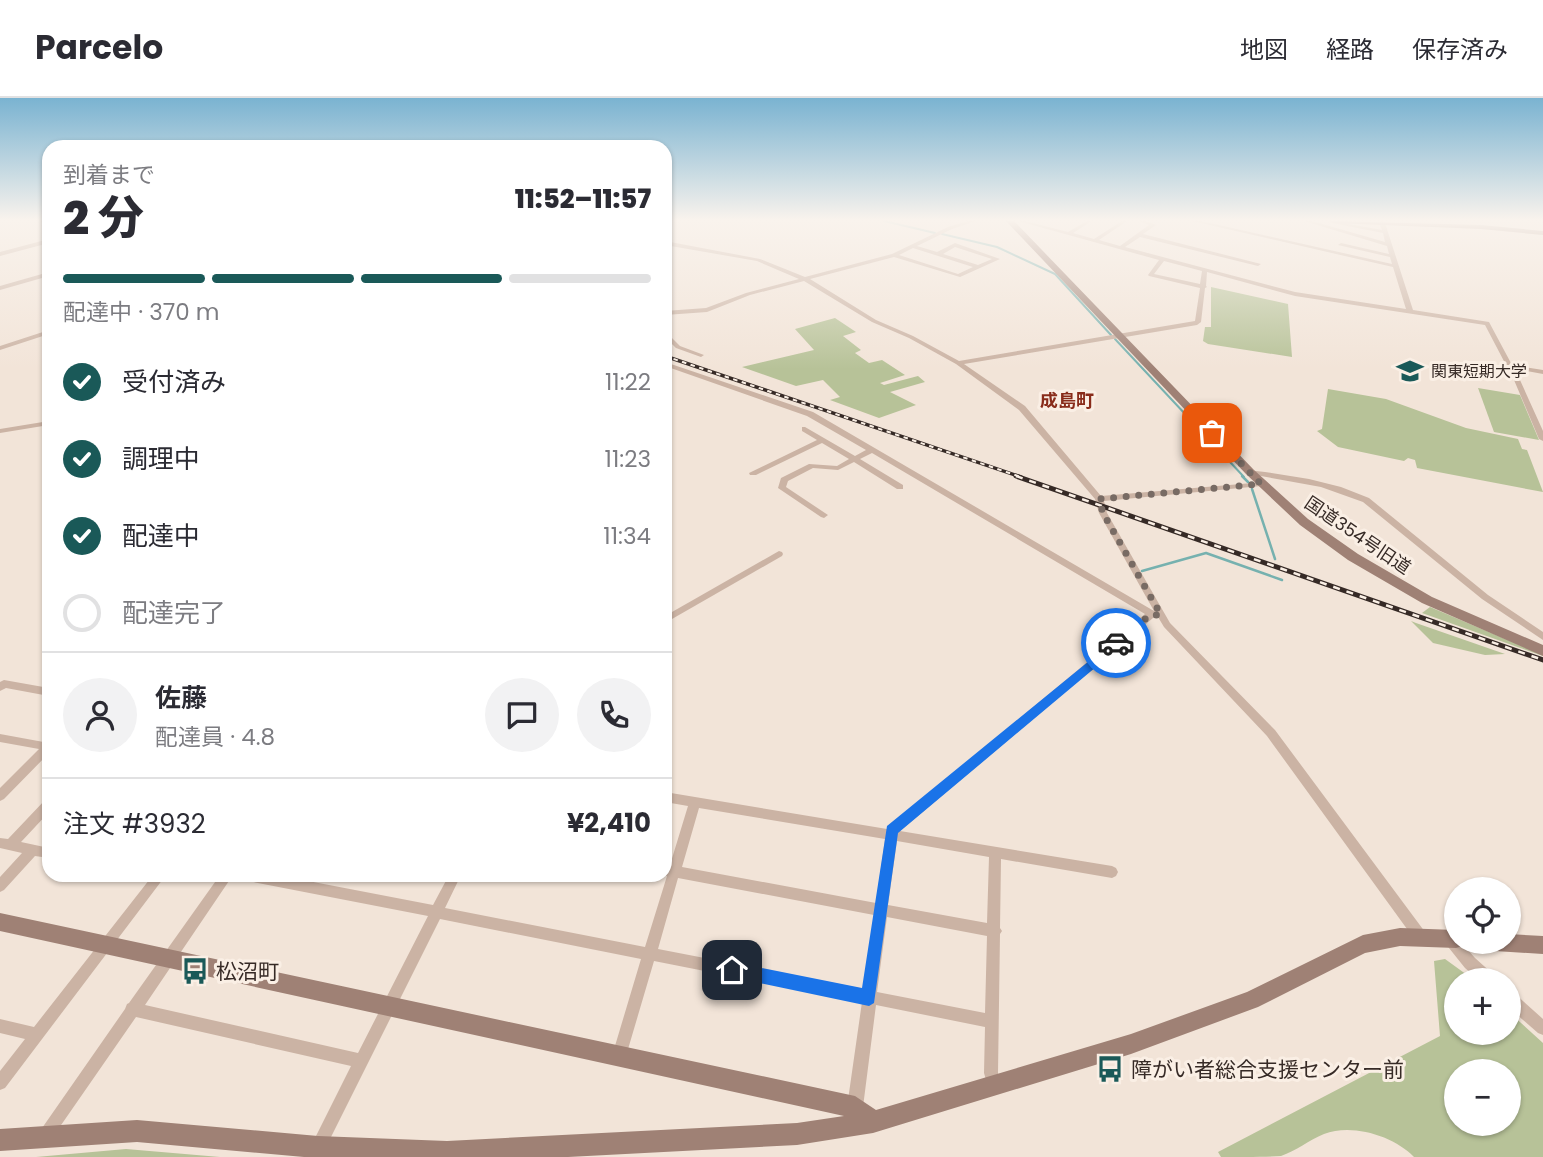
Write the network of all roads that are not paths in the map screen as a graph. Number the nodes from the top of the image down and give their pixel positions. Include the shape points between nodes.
1 (784, 270) edge
2 (840, 270) edge
3 (941, 270) edge
4 (970, 270) edge
5 (1057, 270) edge
6 (1154, 270) edge
7 (1205, 270) edge
8 (1210, 270) edge
9 (1251, 270) edge
10 (1396, 270) edge
11 (42, 276) edge
12 (1242, 279) junction
13 (807, 280) junction
14 (1204, 287) junction
15 (0, 288) edge
16 (1410, 311) junction
17 (672, 312) edge
18 (42, 334) edge
19 (1119, 335) junction
20 (672, 341) edge
21 (0, 348) edge
22 (701, 355) dead end
23 (958, 363) junction
24 (672, 366) edge
25 (1508, 366) junction
26 (1543, 372) edge
27 (42, 424) edge
28 (805, 429) dead end
29 (0, 431) edge
30 (1542, 433) edge
31 (822, 440) junction
32 (872, 450) junction
33 (854, 459) junction
34 (1250, 472) junction
35 (753, 473) dead end
36 (1261, 484) junction
37 (900, 487) dead end
38 (1099, 499) junction
39 (824, 515) dead end
40 (779, 554) dead end
41 (1155, 615) junction
42 (672, 616) edge
43 (1543, 637) edge
44 (1543, 651) edge
45 (0, 687) edge
46 (42, 691) edge
47 (0, 739) edge
48 (42, 746) edge
49 (42, 754) edge
50 (0, 796) edge
51 (672, 798) edge
52 (695, 802) junction
53 (42, 810) edge
54 (889, 835) junction
55 (5, 844) edge
56 (32, 850) junction
57 (42, 852) edge
58 (995, 852) junction
59 (672, 865) edge
60 (672, 870) edge
61 (1112, 872) dead end
62 (152, 882) edge
63 (222, 882) edge
64 (283, 882) edge
65 (452, 882) edge
66 (667, 882) edge
67 (0, 886) edge
68 (880, 910) junction
69 (436, 913) junction
70 (0, 922) edge
71 (995, 931) junction
72 (1420, 936) junction
73 (1444, 938) edge
74 (106, 944) junction
75 (1521, 944) edge
76 (1543, 945) edge
77 (650, 953) junction
78 (1464, 954) edge
79 (167, 958) junction
80 (1476, 968) edge
81 (869, 998) junction
82 (389, 1006) junction
83 (132, 1009) junction
84 (1521, 1009) edge
85 (992, 1021) junction
86 (0, 1026) edge
87 (1543, 1028) edge
88 (37, 1035) junction
89 (619, 1056) junction
90 (361, 1061) junction
91 (0, 1083) edge
92 (995, 1087) junction
93 (855, 1107) junction
94 (873, 1122) junction
95 (44, 1136) junction
96 (0, 1140) edge
97 (318, 1147) junction

1 - 13 street
2 - 13 street
3 - 4 street via 958,276
5 - 19 street, 国道354号旧道
6 - 14 street via 1150,275
7 - 14 street
8 - 12 street
9 - 12 street
10 - 16 street
11 - 15 street
12 - 16 street via 1295,294
13 - 17 street via 748,293 707,310
13 - 23 street via 874,321
14 - 19 street via 1195,324
16 - 25 street via 1488,324
18 - 21 street
19 - 23 street
19 - 34 street, 国道354号旧道
20 - 22 street
23 - 38 street via 1022,408
24 - 32 street via 798,409
25 - 26 street
25 - 30 street
27 - 29 street
28 - 31 street
31 - 33 street
31 - 35 street
32 - 33 street
32 - 41 street
33 - 37 street
33 - 39 street via 838,468 812,466 784,480 782,488
34 - 36 street, 国道354号旧道
34 - 43 street via 1306,481 1366,500 1485,597
36 - 38 street
36 - 44 street, 国道354号旧道 via 1320,534 1392,580
38 - 41 street
40 - 42 street
41 - 54 street
41 - 72 street via 1272,733
45 - 46 street
47 - 48 street
49 - 50 street
51 - 52 street
52 - 54 street
52 - 59 street
53 - 55 street
54 - 58 street
54 - 68 street
55 - 56 street
56 - 57 street
56 - 67 street
58 - 61 street
58 - 71 street
60 - 68 street
62 - 74 street
63 - 79 street
64 - 69 street
65 - 69 street
66 - 77 street
68 - 71 street
68 - 81 street
69 - 77 street
69 - 82 street
70 - 74 street
71 - 85 street
72 - 73 street
72 - 92 street via 1355,947 1224,1012
74 - 79 street
74 - 88 street
75 - 76 street
77 - 81 street
77 - 89 street
78 - 80 street
79 - 82 street
79 - 83 street
81 - 85 street
81 - 93 street
82 - 89 street
82 - 90 street
83 - 90 street
83 - 95 street
84 - 87 street
85 - 92 street
86 - 88 street
88 - 91 street
89 - 93 street
90 - 97 street
92 - 94 street
93 - 94 street
94 - 97 street via 761,1137 460,1151
95 - 96 street
95 - 97 street via 137,1131

